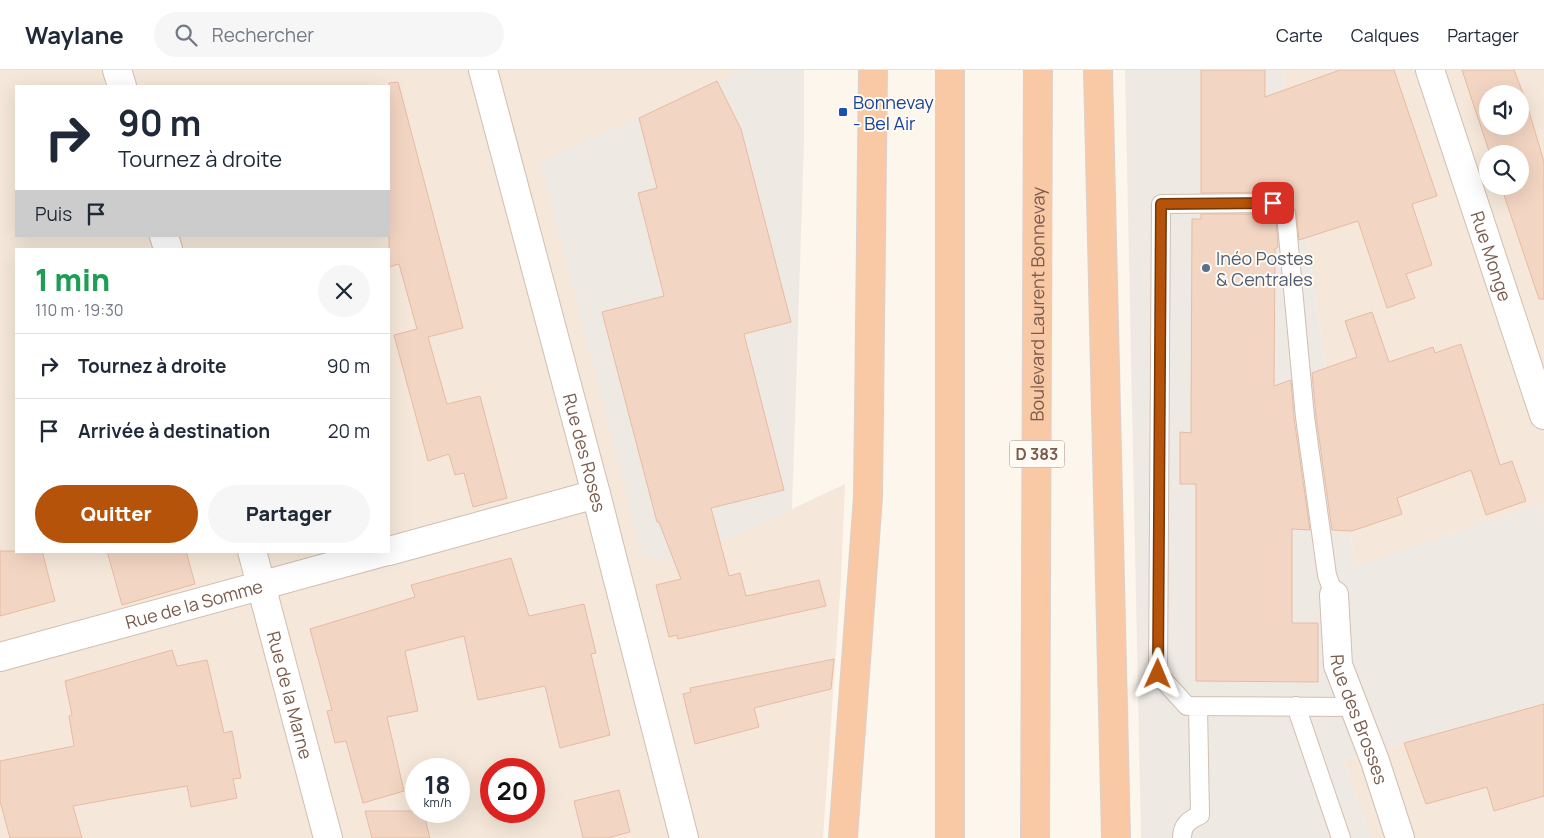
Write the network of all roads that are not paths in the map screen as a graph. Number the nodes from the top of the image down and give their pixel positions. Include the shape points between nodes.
1 (118, 70) edge
2 (483, 70) edge
3 (872, 70) edge
4 (950, 70) edge
5 (1038, 70) edge
6 (1098, 70) edge
7 (1430, 70) edge
8 (122, 85) edge
9 (1544, 415) edge
10 (596, 494) junction
11 (390, 550) edge
12 (253, 553) edge
13 (381, 553) edge
14 (262, 586) junction
15 (1334, 595) joint
16 (0, 657) edge
17 (1198, 706) junction
18 (1296, 706) junction
19 (1354, 707) junction
20 (328, 838) edge
21 (684, 838) edge
22 (843, 838) edge
23 (950, 838) edge
24 (1035, 838) edge
25 (1116, 838) edge
26 (1182, 838) edge
27 (1341, 838) edge
28 (1400, 838) edge

1 - 8 street
2 - 10 street, Rue des Roses
3 - 22 highway via 868,497
4 - 23 highway
5 - 24 highway, Boulevard Laurent Bonnevay / D 383
6 - 25 highway
7 - 9 street, Rue Monge
10 - 11 street, Rue de la Somme
10 - 21 street, Rue des Roses
12 - 14 street, Rue de la Marne
13 - 14 street, Rue de la Somme
14 - 16 street, Rue de la Somme
14 - 20 street, Rue de la Marne
15 - 17 lane via 1327,574 1305,417 1286,214 1273,203 1161,204 1158,674 1187,706
15 - 19 street, Rue des Brosses via 1338,665
17 - 18 lane
17 - 26 lane via 1200,815 1190,820 1182,830
18 - 19 lane
18 - 27 lane
19 - 28 street, Rue des Brosses

